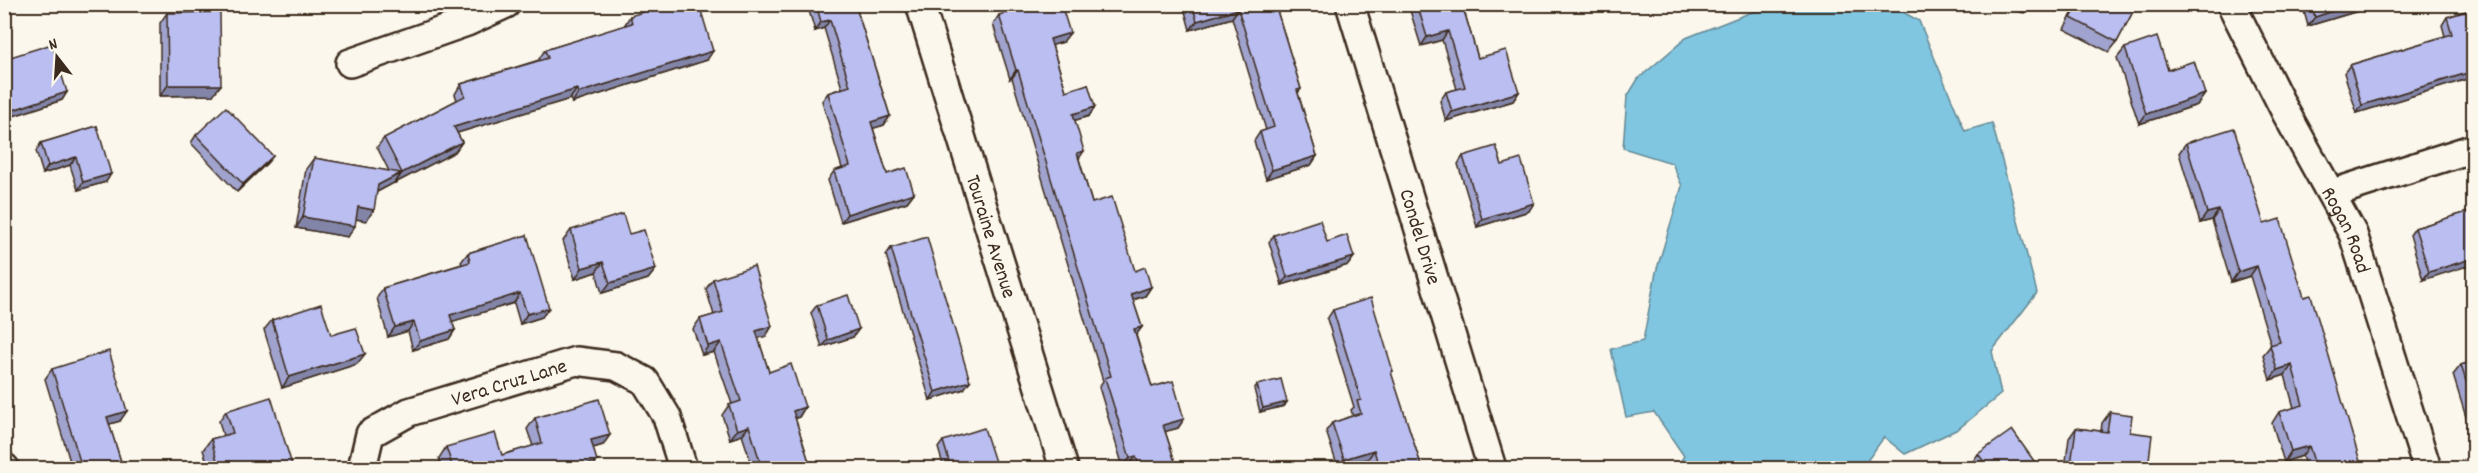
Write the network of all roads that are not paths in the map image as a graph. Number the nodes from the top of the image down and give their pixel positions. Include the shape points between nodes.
1 (506, 4) edge
2 (920, 4) edge
3 (1350, 4) edge
4 (2231, 4) edge
5 (350, 63) dead end
6 (2474, 148) edge
7 (2333, 193) junction
8 (363, 468) edge
9 (682, 468) edge
10 (1064, 468) edge
11 (1492, 468) edge
12 (2427, 468) edge

1 - 5 street via 467,22
2 - 10 street, Touraine Avenue
3 - 11 street, Condel Drive
4 - 7 street, Rogan Road via 2286,113
6 - 7 street
7 - 12 street, Rogan Road via 2354,234
8 - 9 street, Vera Cruz Lane via 370,434 408,412 576,360 616,366 645,381 667,417

